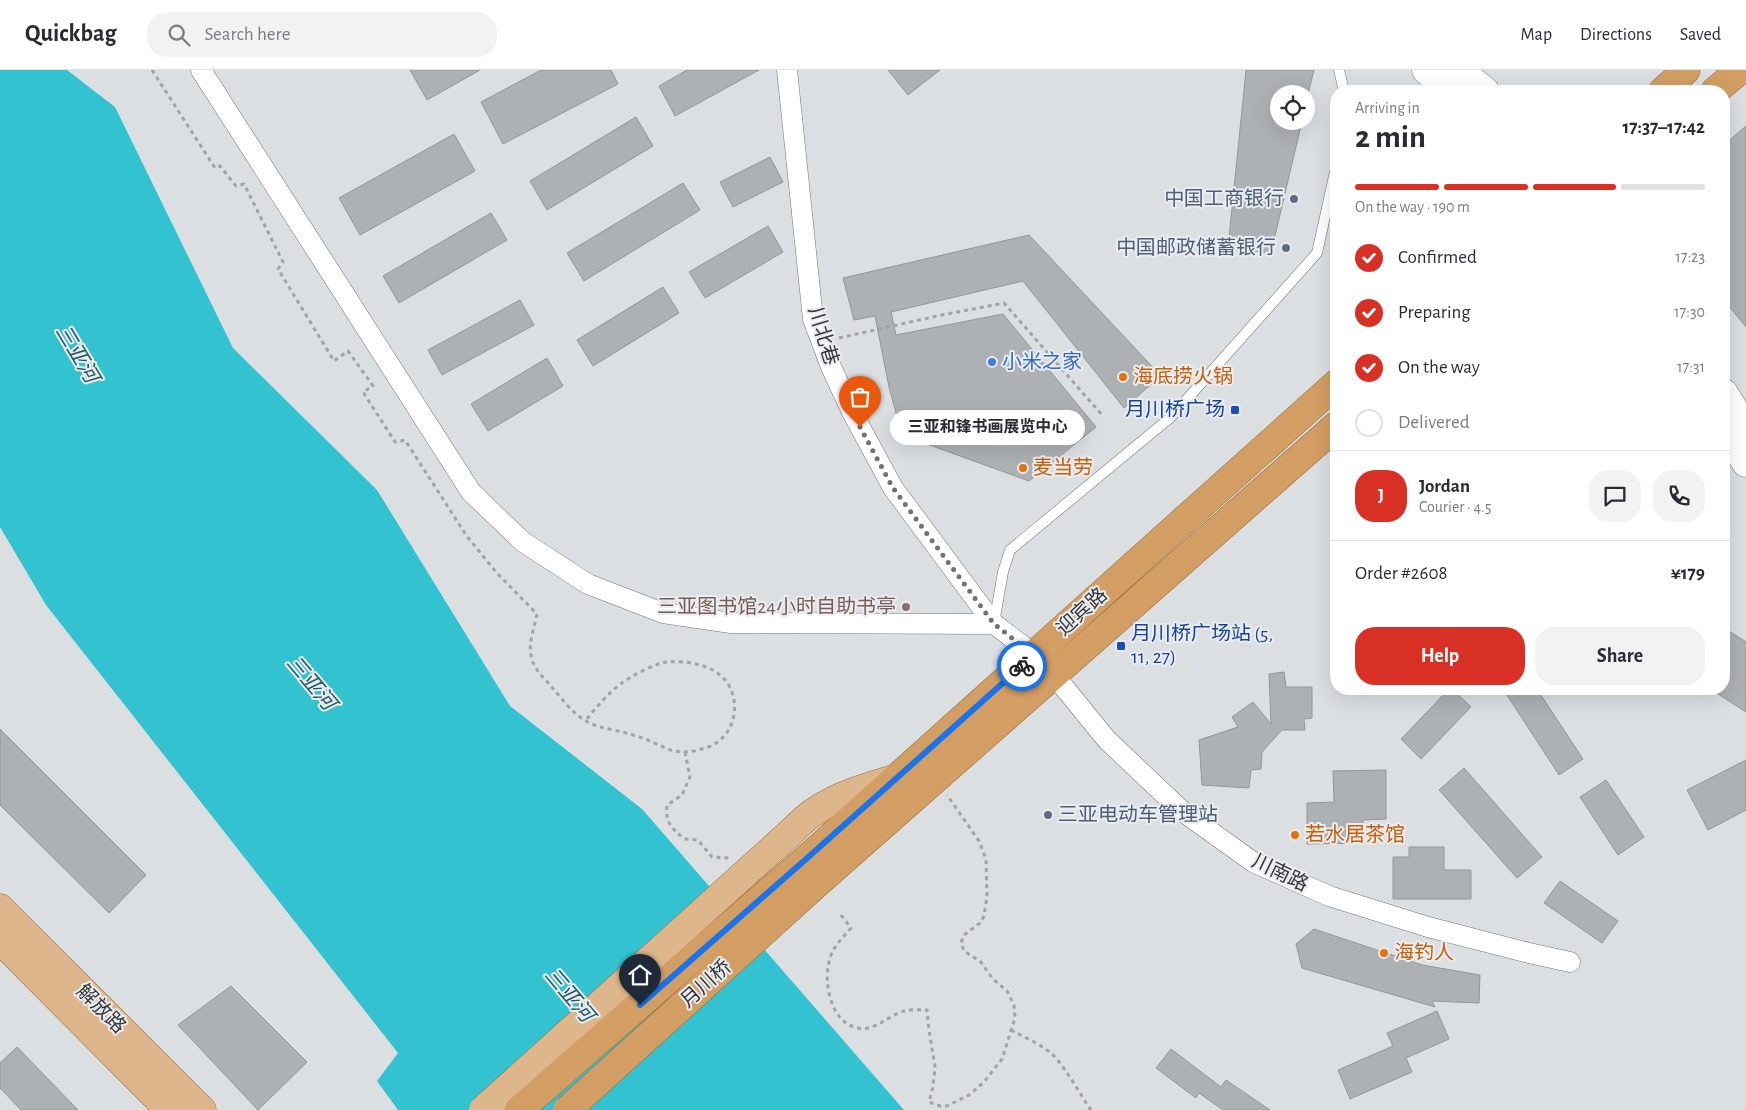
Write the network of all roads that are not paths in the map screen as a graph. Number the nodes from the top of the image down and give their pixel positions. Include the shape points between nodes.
1 (201, 70) edge
2 (787, 70) edge
3 (1339, 70) edge
4 (1426, 70) edge
5 (1459, 70) edge
6 (1740, 70) edge
7 (1343, 85) edge
8 (1444, 85) edge
9 (1478, 85) edge
10 (1722, 85) edge
11 (1330, 193) edge
12 (1330, 389) edge
13 (1730, 403) edge
14 (1746, 429) edge
15 (1330, 431) edge
16 (1730, 437) edge
17 (1746, 462) edge
18 (994, 624) junction
19 (1034, 655) junction
20 (1054, 675) junction
21 (897, 778) junction
22 (814, 869) junction
23 (0, 908) edge
24 (0, 940) edge
25 (1570, 962) dead end
26 (168, 1110) edge
27 (202, 1110) edge
28 (483, 1110) edge
29 (519, 1110) edge
30 (567, 1110) edge

1 - 18 street via 471,492 523,542 588,584 663,613 731,623
2 - 18 street, 川北巷 via 813,319 852,412 893,488
3 - 7 lane
4 - 8 main road
5 - 9 main road
6 - 10 highway
11 - 18 lane via 1317,253 1170,417 1010,550
12 - 19 highway, 迎宾路
13 - 14 main road
15 - 20 highway, 迎宾路
16 - 17 main road
18 - 19 street, 川北巷
19 - 21 highway, 迎宾路
20 - 22 highway, 迎宾路 via 936,779
20 - 25 street, 川南路 via 1107,740 1182,811 1253,862 1329,896 1428,927
21 - 22 highway, 迎宾路
21 - 28 main road, bridge via 860,789 816,810
22 - 29 highway, 月川桥, bridge
22 - 30 highway, 月川桥, bridge
23 - 27 main road, 解放路
24 - 26 main road, 解放路

